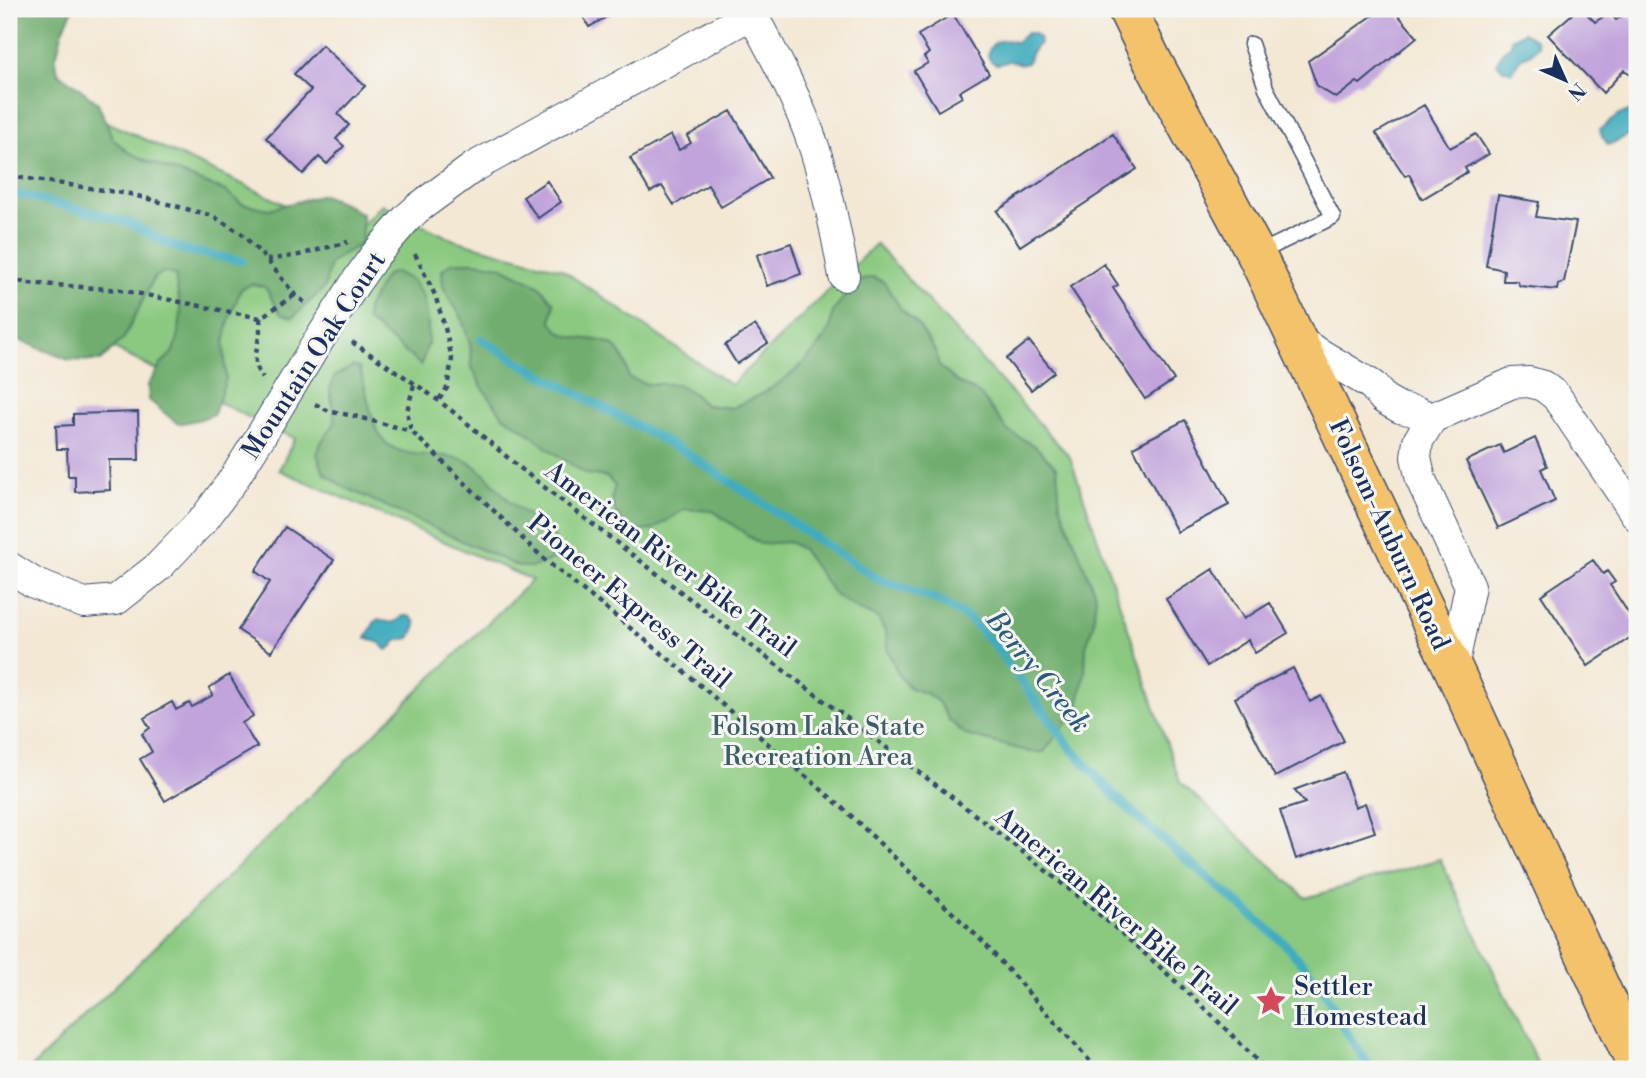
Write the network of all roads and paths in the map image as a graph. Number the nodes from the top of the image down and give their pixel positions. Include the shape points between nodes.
1 (1127, 9) edge
2 (751, 11) edge
3 (1251, 44) dead end
4 (9, 176) edge
5 (401, 225) junction
6 (1256, 254) junction
7 (375, 255) junction
8 (267, 260) junction
9 (844, 276) dead end
10 (9, 279) edge
11 (295, 295) junction
12 (313, 310) dead end
13 (260, 318) junction
14 (349, 339) dead end
15 (1297, 340) junction
16 (415, 385) junction
17 (289, 390) junction
18 (438, 401) junction
19 (1432, 418) junction
20 (411, 431) junction
21 (1637, 516) edge
22 (9, 566) edge
23 (1454, 668) junction
24 (1637, 1067) edge
25 (1097, 1069) edge
26 (1265, 1069) edge

1 - 6 main road, Folsom-Auburn Road
2 - 5 street, Mountain Oak Court via 474,167
2 - 9 street via 788,83 814,149
3 - 6 lane via 1266,88 1333,217
4 - 8 path via 130,194 213,216 242,234
5 - 7 street, Mountain Oak Court, bridge
5 - 18 path via 435,295 452,359 447,388
6 - 15 main road, Folsom-Auburn Road
7 - 8 path via 355,240
7 - 17 street, Mountain Oak Court, bridge
8 - 11 path
10 - 13 path via 121,290
11 - 12 path
11 - 13 path
13 - 17 path via 258,372
14 - 16 path, American River Bike Trail
15 - 19 street via 1372,385 1384,399
15 - 23 main road, Folsom-Auburn Road
16 - 18 path, American River Bike Trail
16 - 20 path via 407,411
17 - 20 path via 331,411
17 - 22 street, Mountain Oak Court, bridge via 205,518 158,567 116,600 85,603 34,583
18 - 26 path, American River Bike Trail via 598,529 984,822 1163,971
19 - 21 street via 1512,383 1543,386 1556,396
19 - 23 street via 1418,441 1416,457 1469,586
20 - 25 path, Pioneer Express Trail via 544,559 845,810 984,942
23 - 24 main road, Folsom-Auburn Road

